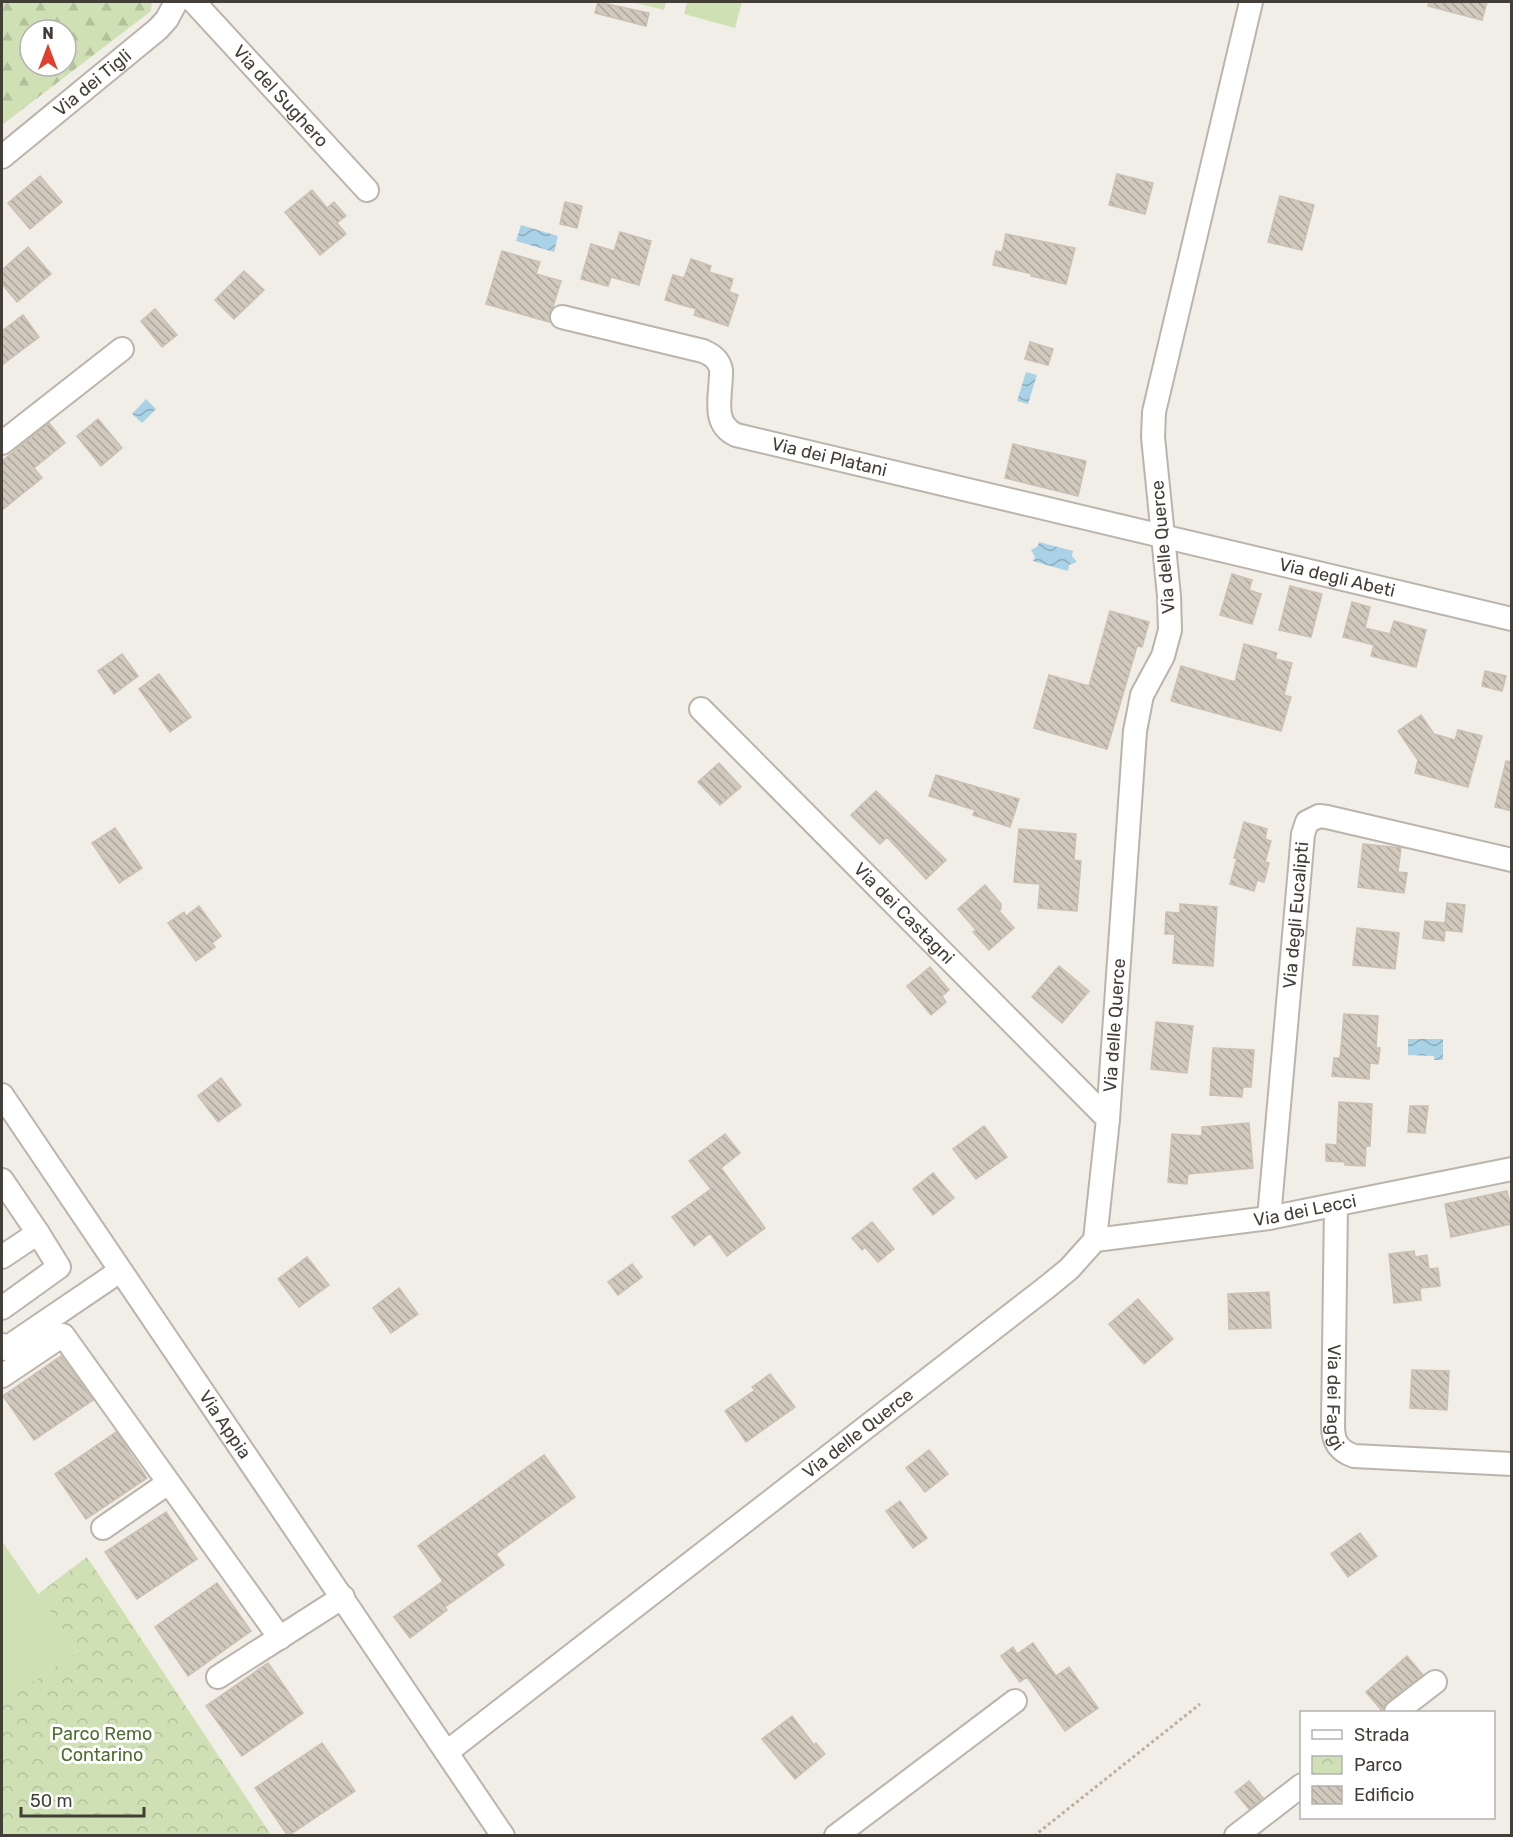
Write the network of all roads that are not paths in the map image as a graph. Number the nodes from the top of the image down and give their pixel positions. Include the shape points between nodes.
1 (176, 2) edge
2 (194, 2) edge
3 (1251, 2) edge
4 (2, 157) edge
5 (367, 190) dead end
6 (562, 317) dead end
7 (122, 349) dead end
8 (2, 443) edge
9 (1162, 536) junction
10 (1512, 619) edge
11 (701, 709) dead end
12 (1512, 860) edge
13 (2, 1095) edge
14 (1108, 1119) junction
15 (1512, 1169) edge
16 (2, 1180) edge
17 (1336, 1205) junction
18 (10, 1211) edge
19 (1269, 1218) junction
20 (38, 1233) junction
21 (1095, 1240) junction
22 (2, 1257) edge
23 (120, 1270) junction
24 (2, 1308) edge
25 (2, 1345) edge
26 (2, 1376) edge
27 (1512, 1464) edge
28 (168, 1483) junction
29 (103, 1528) dead end
30 (342, 1598) junction
31 (280, 1638) junction
32 (218, 1677) dead end
33 (1435, 1682) dead end
34 (1016, 1701) dead end
35 (1399, 1711) edge
36 (447, 1752) junction
37 (1300, 1787) edge
38 (503, 1836) edge
39 (836, 1836) edge
40 (1236, 1836) edge

1 - 4 street, Via dei Tigli via 158,29
2 - 5 street, Via del Sughero
3 - 9 street, Via delle Querce via 1155,405 1153,437
6 - 9 street, Via dei Platani via 713,356 721,370 721,422 736,435
7 - 8 street
9 - 10 street, Via degli Abeti
9 - 14 street, Via delle Querce via 1170,630 1142,695 1136,722
11 - 14 street, Via dei Castagni
12 - 19 street, Via degli Eucalipti via 1328,817 1319,816 1307,822
13 - 23 street, Via Appia
14 - 21 street, Via delle Querce
15 - 17 street, Via dei Lecci
16 - 18 street
17 - 19 street, Via dei Lecci
17 - 27 street, Via dei Faggi via 1335,1443 1354,1456
18 - 20 street
19 - 21 street, Via dei Lecci
20 - 22 street
20 - 24 street via 59,1267
21 - 36 street, Via delle Querce via 1047,1287
23 - 25 street via 4,1349
23 - 30 street, Via Appia
26 - 28 street via 63,1335
28 - 29 street
28 - 31 street
30 - 31 street
30 - 36 street, Via Appia
31 - 32 street
33 - 35 street
34 - 39 street
36 - 38 street, Via Appia
37 - 40 street

